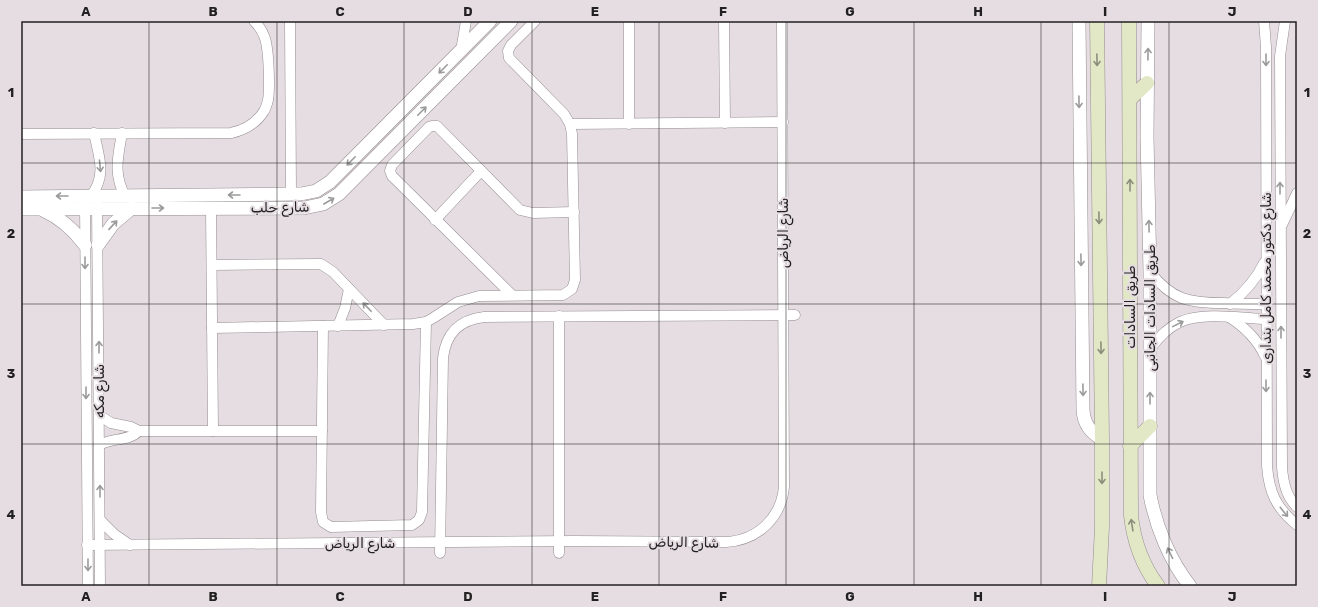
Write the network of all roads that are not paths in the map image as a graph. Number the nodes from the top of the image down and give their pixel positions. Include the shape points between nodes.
1 (254, 21) edge
2 (290, 21) edge
3 (466, 21) edge
4 (490, 21) edge
5 (511, 21) edge
6 (535, 21) edge
7 (629, 21) edge
8 (724, 21) edge
9 (782, 21) edge
10 (1078, 21) edge
11 (1097, 21) edge
12 (1130, 21) edge
13 (1148, 21) edge
14 (1264, 21) edge
15 (1285, 21) edge
16 (461, 51) junction
17 (1147, 83) junction
18 (1130, 100) junction
19 (783, 122) junction
20 (725, 123) junction
21 (570, 124) junction
22 (629, 124) junction
23 (94, 133) junction
24 (122, 133) junction
25 (21, 134) edge
26 (481, 171) junction
27 (1297, 193) edge
28 (291, 194) junction
29 (125, 196) junction
30 (21, 197) edge
31 (91, 201) junction
32 (132, 208) junction
33 (211, 208) junction
34 (21, 209) edge
35 (42, 209) junction
36 (574, 212) junction
37 (435, 220) junction
38 (1280, 228) junction
39 (98, 244) junction
40 (85, 245) junction
41 (1266, 259) junction
42 (212, 265) junction
43 (1150, 272) junction
44 (349, 289) junction
45 (512, 295) junction
46 (1230, 304) junction
47 (1266, 304) junction
48 (784, 315) junction
49 (795, 315) dead end
50 (559, 316) junction
51 (1229, 317) junction
52 (1266, 319) junction
53 (426, 322) junction
54 (384, 325) junction
55 (323, 326) junction
56 (338, 326) junction
57 (212, 328) junction
58 (1150, 350) junction
59 (1266, 359) junction
60 (99, 415) junction
61 (1150, 426) junction
62 (139, 431) junction
63 (213, 431) junction
64 (322, 432) junction
65 (1102, 439) junction
66 (1267, 444) junction
67 (1281, 444) junction
68 (99, 445) junction
69 (1130, 446) junction
70 (1297, 507) edge
71 (100, 520) junction
72 (1297, 525) edge
73 (559, 542) junction
74 (440, 543) junction
75 (87, 545) junction
76 (100, 545) junction
77 (130, 545) junction
78 (440, 553) dead end
79 (559, 554) dead end
80 (88, 586) edge
81 (100, 586) edge
82 (1099, 586) edge
83 (1158, 586) edge
84 (1190, 586) edge

1 - 24 street via 265,36 268,48 268,101 259,119 251,126 232,132
2 - 28 street
3 - 16 street
4 - 16 street, شارع حلب
33 -> 5 street, شارع حلب via 304,208 332,200
6 - 21 street via 511,45 508,51 509,58 564,114
7 - 22 street
8 - 20 street
9 - 19 street, شارع الرياض
10 -> 65 street via 1083,417 1090,430
11 -> 65 main road, طريق السادات
12 - 18 main road, طريق السادات
17 -> 13 street, طريق السادات الجانبى
14 -> 41 street, شارع دكتور محمد كامل بندارى
38 -> 15 street, شارع دكتور محمد كامل بندارى via 1280,56
16 -> 28 street, شارع حلب via 330,182 309,194
17 - 18 main road
43 -> 17 street, طريق السادات الجانبى
69 -> 18 main road, طريق السادات
19 - 20 street
19 - 48 street, شارع الرياض
20 - 22 street
21 - 22 street
21 - 36 street
23 - 24 street
23 - 25 street
23 -> 31 street via 101,171
24 - 29 street via 117,172
26 - 36 street via 524,212
26 - 37 street
26 - 37 street via 440,128 434,125 392,165 392,176
27 - 38 street
28 -> 29 street, شارع حلب
29 - 31 street, شارع حلب
31 -> 30 street, شارع حلب
31 - 32 street, شارع حلب
31 - 35 street, شارع حلب
31 - 39 street, شارع مكه
31 - 40 street, شارع مكه
32 -> 33 street, شارع حلب
39 -> 32 street via 113,224
33 - 42 street
34 - 35 street, شارع حلب
35 - 40 street via 66,223
36 - 45 street via 575,280 572,290 563,295
37 - 45 street
67 -> 38 street, شارع دكتور محمد كامل بندارى
60 -> 39 street, شارع مكه
40 -> 75 street, شارع مكه
41 - 46 street via 1252,284
41 - 47 street, شارع دكتور محمد كامل بندارى
42 - 44 street via 321,264 330,268
42 - 57 street
43 - 46 street via 1165,288 1184,299
43 - 58 street, طريق السادات الجانبى
54 -> 44 street
44 - 56 street
45 - 53 street via 469,298
46 - 47 street
47 - 52 street, شارع دكتور محمد كامل بندارى
48 - 49 street
48 - 50 street
48 - 73 street, شارع الرياض via 784,487 781,505 771,520 752,535 735,542
50 - 73 street
50 - 74 street via 473,318 455,329 444,347
51 - 52 street
58 -> 51 street via 1163,334 1180,322 1192,318
51 - 59 street via 1248,330
52 - 59 street, شارع دكتور محمد كامل بندارى
53 - 54 street
53 - 64 street via 422,512 419,520 412,525 332,527 323,522
54 - 56 street
55 - 56 street
55 - 57 street
55 - 64 street
57 - 63 street
61 -> 58 street, طريق السادات الجانبى
59 -> 66 street, شارع دكتور محمد كامل بندارى
60 - 62 street via 111,423
60 - 68 street, شارع مكه
61 - 69 main road
84 -> 61 street, طريق السادات الجانبى via 1167,547 1153,509
62 - 63 street
62 - 68 street via 132,436 112,439
63 - 64 street
65 -> 82 main road, طريق السادات
66 - 67 street
66 -> 72 street, شارع دكتور محمد كامل بندارى via 1270,489 1281,509
67 - 70 street, شارع دكتور محمد كامل بندارى via 1283,480 1287,493
71 -> 68 street, شارع مكه
83 -> 69 main road, طريق السادات via 1143,563 1132,526
71 - 76 street, شارع مكه
71 - 77 street
73 - 74 street, شارع الرياض
73 - 79 street
74 - 77 street, شارع الرياض
74 - 78 street
75 - 76 street, شارع الرياض
75 -> 80 street, شارع مكه
76 - 77 street, شارع الرياض
76 - 81 street, شارع مكه

